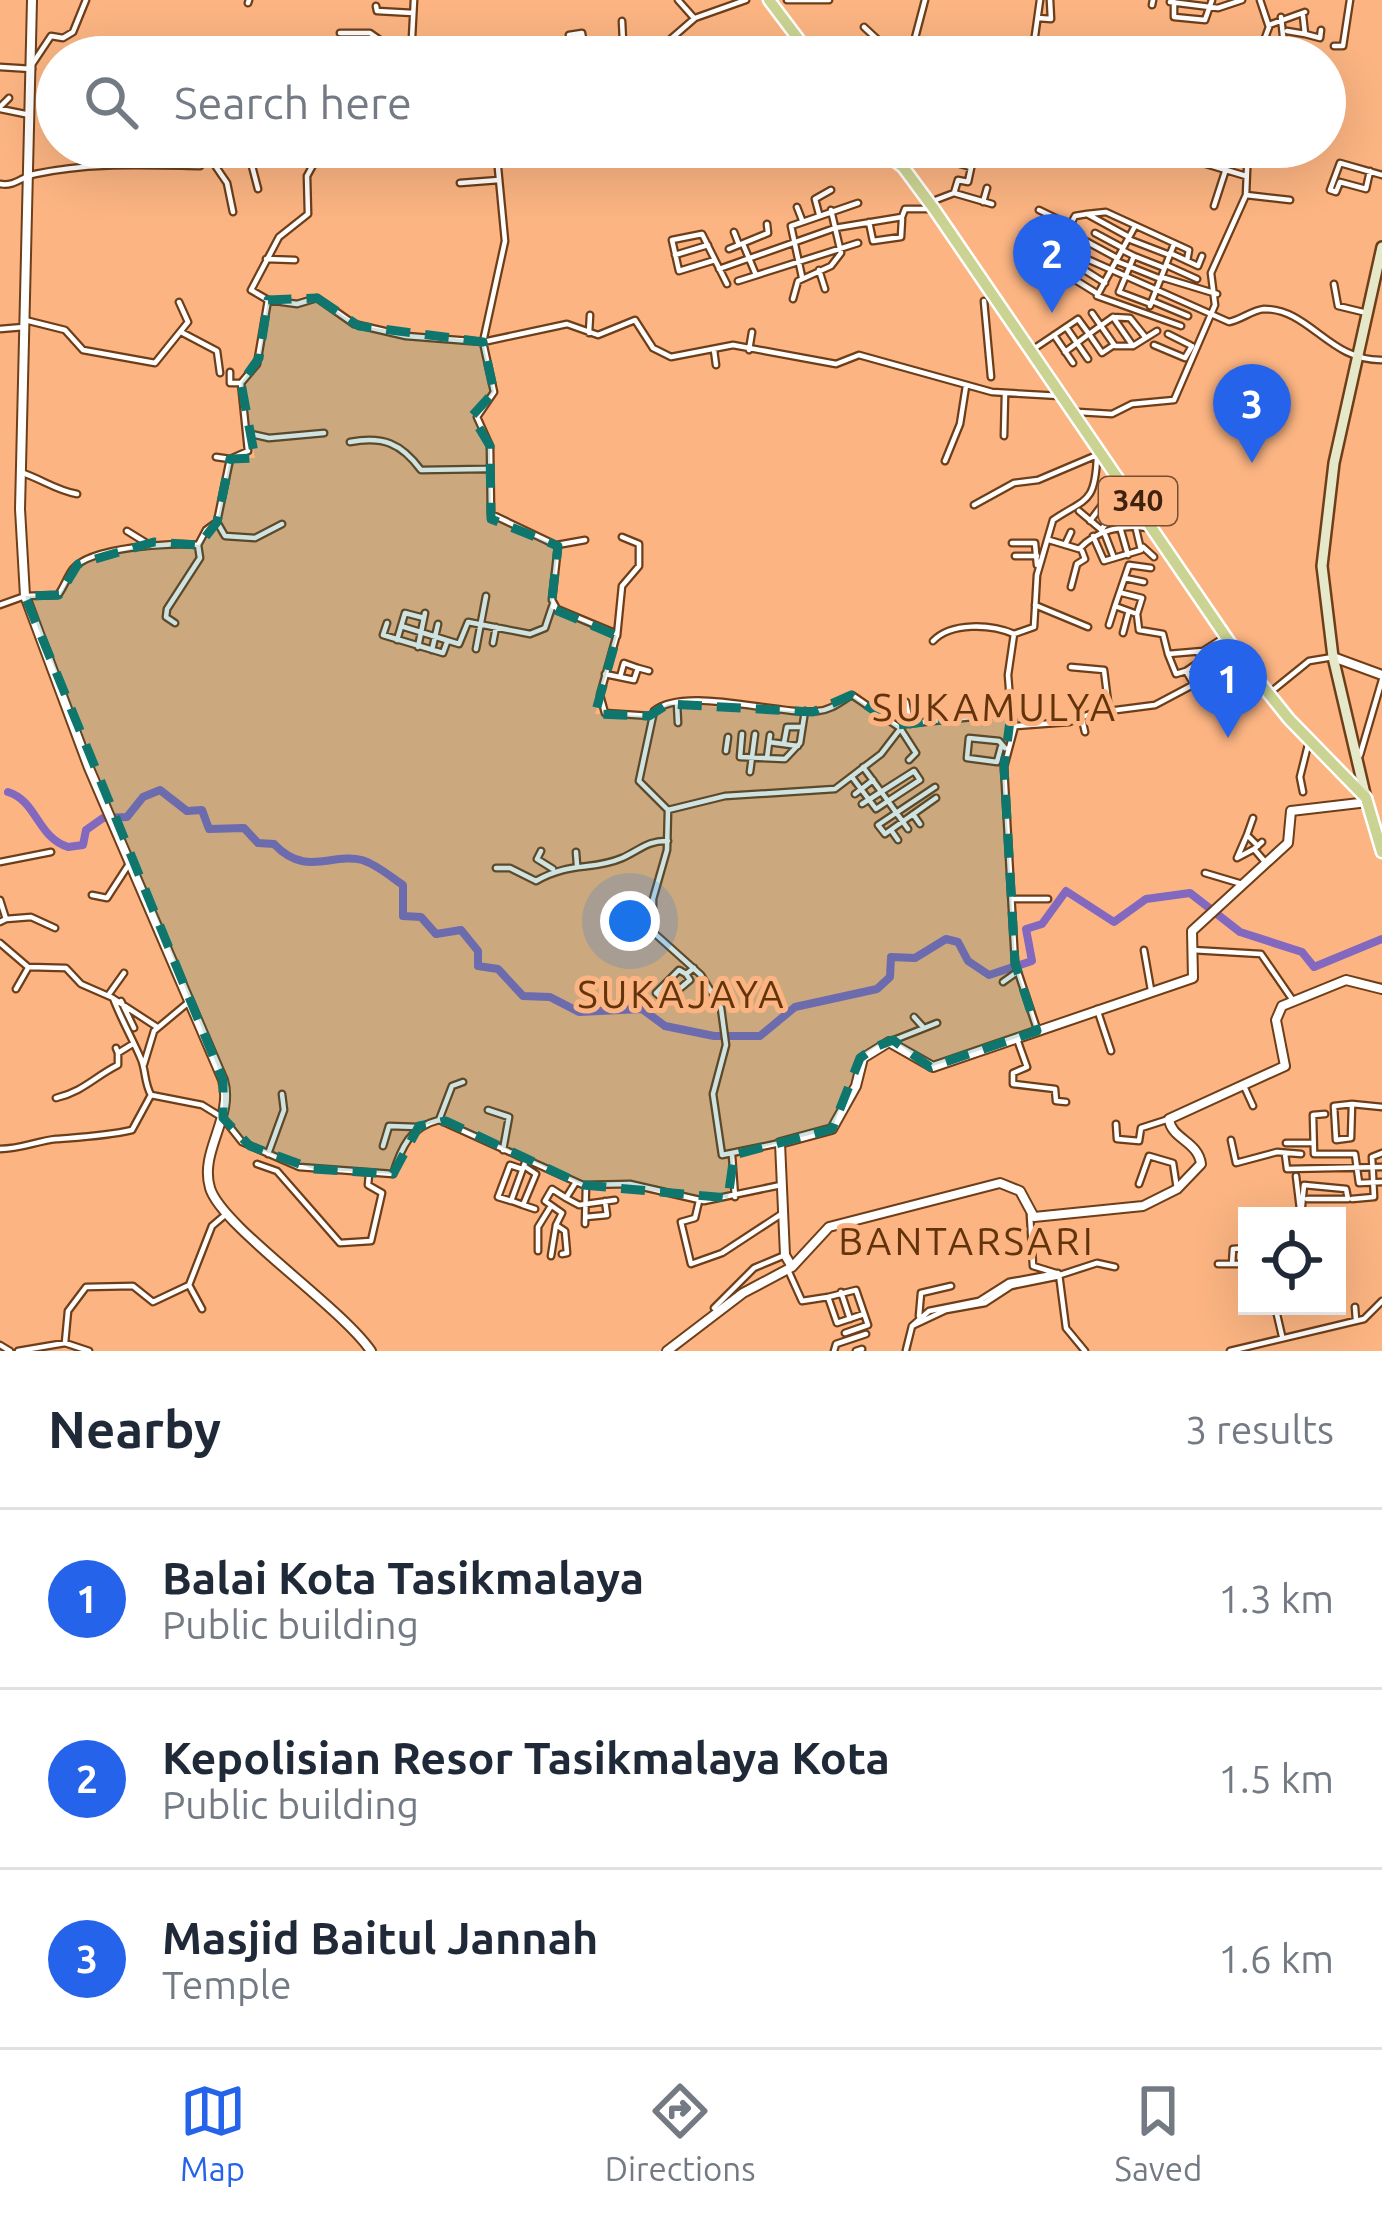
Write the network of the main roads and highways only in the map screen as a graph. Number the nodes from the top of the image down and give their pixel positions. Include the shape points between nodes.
1 (767, 0) edge
2 (794, 36) edge
3 (904, 168) edge
4 (1382, 247) edge
5 (983, 278) junction
6 (1042, 363) junction
7 (1086, 428) junction
8 (1182, 569) junction
9 (1243, 658) junction
10 (1291, 718) junction
11 (1352, 742) junction
12 (1330, 758) junction
13 (1352, 784) junction
14 (1367, 800) junction
15 (1382, 852) edge

1 - 2 main road
3 - 5 main road, 340
4 - 11 main road via 1322,566
5 - 6 main road, 340
5 - 6 main road, 340 via 990,300
6 - 7 main road, 340
6 - 7 main road, 340
7 - 8 main road, 340
7 - 8 main road, 340
8 - 9 main road, 340
8 - 9 main road
9 - 10 main road, 340
9 - 10 main road, 340
10 - 12 main road, 340
10 - 13 main road, 340
11 - 12 main road via 1344,759
11 - 14 main road
12 - 13 main road, 340
13 - 14 main road
14 - 15 main road

